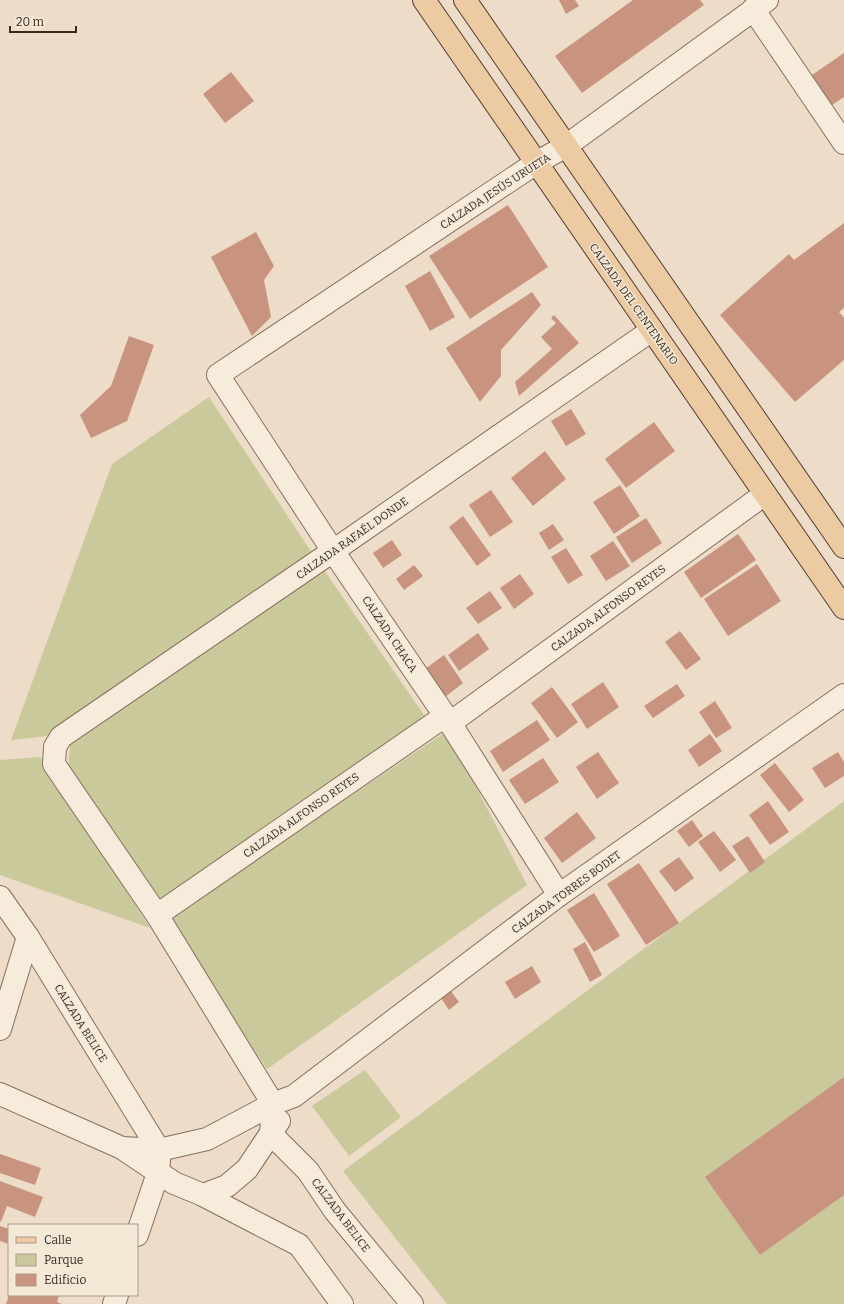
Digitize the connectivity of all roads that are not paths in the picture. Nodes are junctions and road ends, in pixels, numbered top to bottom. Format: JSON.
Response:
{"nodes":[{"id":1,"x":424,"y":0,"type":"edge"},
{"id":2,"x":465,"y":0,"type":"edge"},
{"id":3,"x":760,"y":5,"type":"edge"},
{"id":4,"x":844,"y":143,"type":"edge"},
{"id":5,"x":566,"y":146,"type":"junction"},
{"id":6,"x":536,"y":163,"type":"junction"},
{"id":7,"x":652,"y":330,"type":"junction"},
{"id":8,"x":218,"y":375,"type":"joint"},
{"id":9,"x":765,"y":494,"type":"junction"},
{"id":10,"x":844,"y":547,"type":"edge"},
{"id":11,"x":333,"y":551,"type":"junction"},
{"id":12,"x":844,"y":608,"type":"edge"},
{"id":13,"x":844,"y":696,"type":"edge"},
{"id":14,"x":448,"y":720,"type":"junction"},
{"id":15,"x":559,"y":895,"type":"junction"},
{"id":16,"x":0,"y":897,"type":"edge"},
{"id":17,"x":157,"y":915,"type":"junction"},
{"id":18,"x":28,"y":937,"type":"junction"},
{"id":19,"x":0,"y":1029,"type":"edge"},
{"id":20,"x":0,"y":1094,"type":"edge"},
{"id":21,"x":294,"y":1096,"type":"junction"},
{"id":22,"x":274,"y":1104,"type":"junction"},
{"id":23,"x":271,"y":1134,"type":"junction"},
{"id":24,"x":122,"y":1148,"type":"junction"},
{"id":25,"x":159,"y":1150,"type":"junction"},
{"id":26,"x":158,"y":1173,"type":"junction"},
{"id":27,"x":202,"y":1195,"type":"junction"},
{"id":28,"x":138,"y":1232,"type":"edge"},
{"id":29,"x":342,"y":1304,"type":"edge"},
{"id":30,"x":412,"y":1304,"type":"edge"}],
"edges":[{"from":1,"to":6,"type":"main road","name":"CALZADA DEL CENTENARIO"},
{"from":2,"to":5,"type":"main road"},
{"from":3,"to":4,"type":"street"},
{"from":3,"to":5,"type":"street","name":"CALZADA JESÚS URUETA"},
{"from":5,"to":6,"type":"street","name":"CALZADA JESÚS URUETA"},
{"from":5,"to":10,"type":"main road"},
{"from":6,"to":7,"type":"main road","name":"CALZADA DEL CENTENARIO"},
{"from":6,"to":8,"type":"street","name":"CALZADA JESÚS URUETA"},
{"from":7,"to":9,"type":"main road","name":"CALZADA DEL CENTENARIO"},
{"from":7,"to":11,"type":"street","name":"CALZADA RAFAÉL DONDE"},
{"from":8,"to":11,"type":"street","name":"CALZADA CHACA"},
{"from":9,"to":12,"type":"main road","name":"CALZADA DEL CENTENARIO"},
{"from":9,"to":14,"type":"street","name":"CALZADA ALFONSO REYES"},
{"from":11,"to":14,"type":"street","name":"CALZADA CHACA"},
{"from":11,"to":17,"type":"street","name":"CALZADA RAFAÉL DONDE"},
{"from":13,"to":15,"type":"street","name":"CALZADA TORRES BODET"},
{"from":14,"to":15,"type":"street","name":"CALZADA CHACA"},
{"from":14,"to":17,"type":"street","name":"CALZADA ALFONSO REYES"},
{"from":15,"to":21,"type":"street","name":"CALZADA TORRES BODET"},
{"from":16,"to":18,"type":"street","name":"CALZADA BELICE"},
{"from":17,"to":22,"type":"street"},
{"from":18,"to":19,"type":"street"},
{"from":18,"to":25,"type":"street","name":"CALZADA BELICE"},
{"from":20,"to":24,"type":"street"},
{"from":21,"to":22,"type":"street","name":"CALZADA TORRES BODET"},
{"from":21,"to":23,"type":"street","name":"CALZADA TORRES BODET"},
{"from":22,"to":23,"type":"street"},
{"from":22,"to":25,"type":"street","name":"CALZADA TORRES BODET"},
{"from":23,"to":27,"type":"street","name":"CALZADA TORRES BODET"},
{"from":23,"to":30,"type":"street","name":"CALZADA BELICE"},
{"from":24,"to":25,"type":"street","name":"CALZADA TORRES BODET"},
{"from":24,"to":26,"type":"street"},
{"from":25,"to":26,"type":"street"},
{"from":26,"to":27,"type":"street"},
{"from":26,"to":28,"type":"street"},
{"from":27,"to":29,"type":"street"}]}
